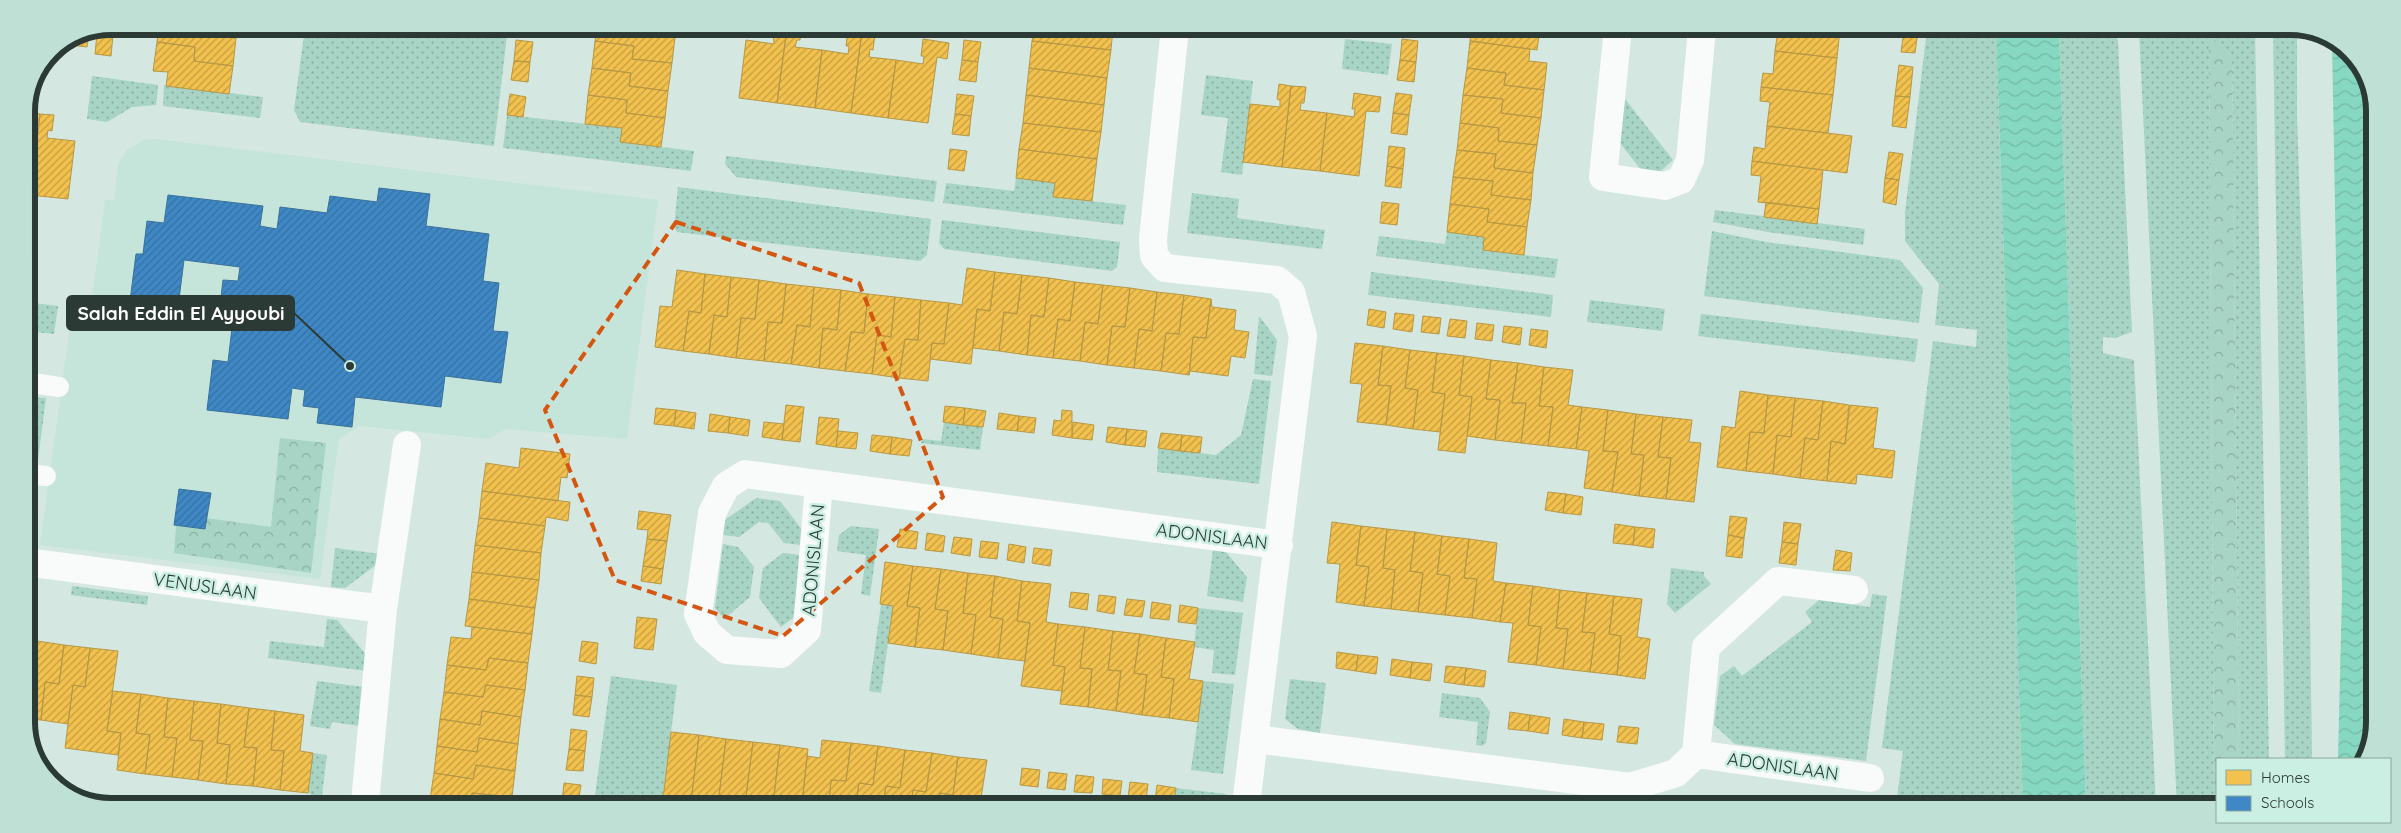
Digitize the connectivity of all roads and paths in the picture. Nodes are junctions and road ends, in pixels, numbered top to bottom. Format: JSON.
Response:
{"nodes":[{"id":1,"x":1174,"y":35,"type":"edge"},
{"id":2,"x":1617,"y":35,"type":"edge"},
{"id":3,"x":1702,"y":35,"type":"edge"},
{"id":4,"x":35,"y":383,"type":"edge"},
{"id":5,"x":59,"y":387,"type":"dead end"},
{"id":6,"x":407,"y":445,"type":"dead end"},
{"id":7,"x":819,"y":484,"type":"junction"},
{"id":8,"x":1279,"y":545,"type":"junction"},
{"id":9,"x":35,"y":563,"type":"edge"},
{"id":10,"x":1854,"y":590,"type":"dead end"},
{"id":11,"x":384,"y":609,"type":"junction"},
{"id":12,"x":1255,"y":739,"type":"junction"},
{"id":13,"x":1696,"y":754,"type":"junction"},
{"id":14,"x":1870,"y":778,"type":"dead end"},
{"id":15,"x":365,"y":798,"type":"edge"},
{"id":16,"x":1247,"y":798,"type":"edge"}],
"edges":[{"from":1,"to":8,"type":"street","name":"ADONISLAAN"},
{"from":2,"to":3,"type":"street"},
{"from":4,"to":5,"type":"lane"},
{"from":6,"to":11,"type":"street"},
{"from":7,"to":7,"type":"street","name":"ADONISLAAN"},
{"from":7,"to":8,"type":"street","name":"ADONISLAAN"},
{"from":8,"to":12,"type":"street","name":"ADONISLAAN"},
{"from":9,"to":11,"type":"street","name":"VENUSLAAN"},
{"from":10,"to":13,"type":"street"},
{"from":11,"to":15,"type":"street"},
{"from":12,"to":13,"type":"street"},
{"from":12,"to":16,"type":"street","name":"ADONISLAAN"},
{"from":13,"to":14,"type":"street","name":"ADONISLAAN"}]}
